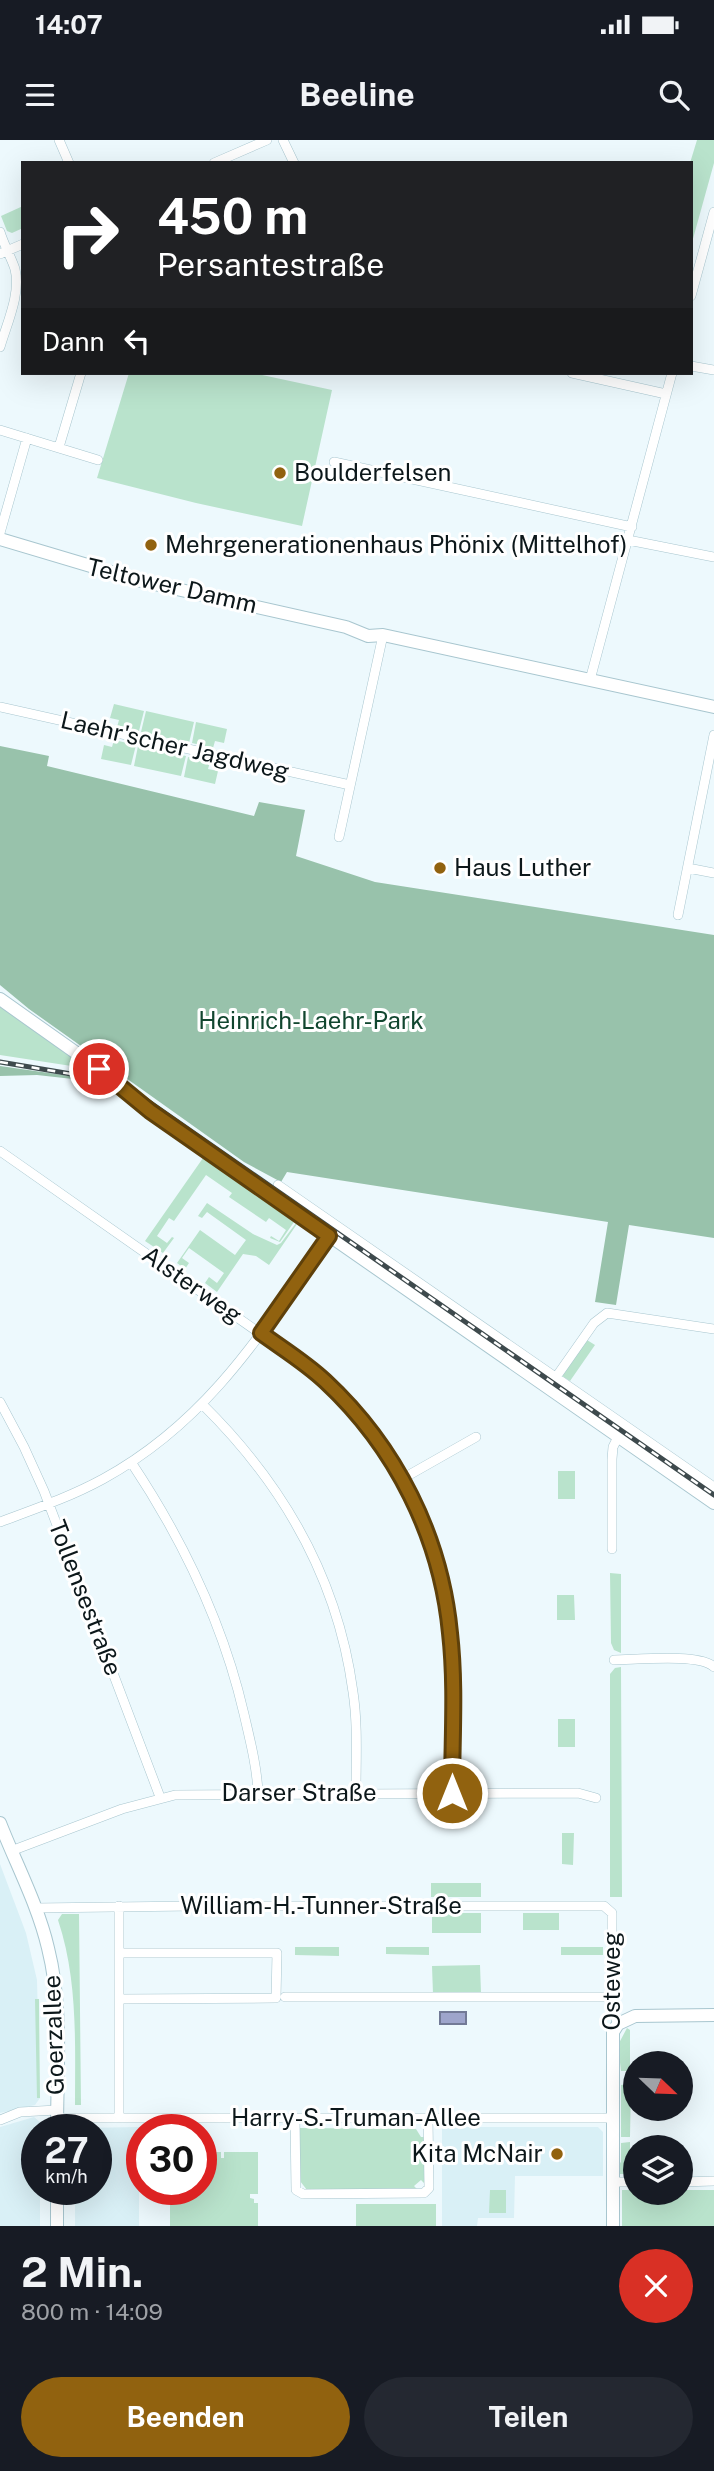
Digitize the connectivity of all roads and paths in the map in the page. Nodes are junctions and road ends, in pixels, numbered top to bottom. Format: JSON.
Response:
{"nodes":[{"id":1,"x":59,"y":140,"type":"edge"},
{"id":2,"x":267,"y":140,"type":"edge"},
{"id":3,"x":283,"y":140,"type":"edge"},
{"id":4,"x":251,"y":143,"type":"edge"},
{"id":5,"x":68,"y":161,"type":"edge"},
{"id":6,"x":218,"y":161,"type":"edge"},
{"id":7,"x":293,"y":161,"type":"edge"},
{"id":8,"x":714,"y":212,"type":"edge"},
{"id":9,"x":0,"y":232,"type":"edge"},
{"id":10,"x":21,"y":245,"type":"edge"},
{"id":11,"x":4,"y":252,"type":"edge"},
{"id":12,"x":694,"y":269,"type":"edge"},
{"id":13,"x":0,"y":347,"type":"edge"},
{"id":14,"x":693,"y":366,"type":"edge"},
{"id":15,"x":714,"y":370,"type":"edge"},
{"id":16,"x":80,"y":375,"type":"edge"},
{"id":17,"x":581,"y":375,"type":"edge"},
{"id":18,"x":671,"y":375,"type":"edge"},
{"id":19,"x":666,"y":394,"type":"junction"},
{"id":20,"x":0,"y":430,"type":"edge"},
{"id":21,"x":27,"y":438,"type":"junction"},
{"id":22,"x":59,"y":447,"type":"junction"},
{"id":23,"x":98,"y":460,"type":"dead end"},
{"id":24,"x":334,"y":462,"type":"dead end"},
{"id":25,"x":632,"y":527,"type":"junction"},
{"id":26,"x":0,"y":533,"type":"edge"},
{"id":27,"x":0,"y":539,"type":"edge"},
{"id":28,"x":628,"y":540,"type":"junction"},
{"id":29,"x":714,"y":557,"type":"edge"},
{"id":30,"x":383,"y":635,"type":"junction"},
{"id":31,"x":590,"y":680,"type":"junction"},
{"id":32,"x":0,"y":707,"type":"edge"},
{"id":33,"x":714,"y":707,"type":"edge"},
{"id":34,"x":714,"y":735,"type":"edge"},
{"id":35,"x":350,"y":785,"type":"junction"},
{"id":36,"x":339,"y":837,"type":"dead end"},
{"id":37,"x":688,"y":868,"type":"junction"},
{"id":38,"x":714,"y":873,"type":"edge"},
{"id":39,"x":678,"y":915,"type":"dead end"},
{"id":40,"x":0,"y":999,"type":"edge"},
{"id":41,"x":0,"y":1151,"type":"edge"},
{"id":42,"x":278,"y":1185,"type":"dead end"},
{"id":43,"x":303,"y":1209,"type":"junction"},
{"id":44,"x":329,"y":1236,"type":"junction"},
{"id":45,"x":351,"y":1242,"type":"junction"},
{"id":46,"x":406,"y":1281,"type":"junction"},
{"id":47,"x":462,"y":1311,"type":"junction"},
{"id":48,"x":473,"y":1318,"type":"junction"},
{"id":49,"x":459,"y":1326,"type":"junction"},
{"id":50,"x":714,"y":1329,"type":"edge"},
{"id":51,"x":492,"y":1332,"type":"junction"},
{"id":52,"x":261,"y":1333,"type":"junction"},
{"id":53,"x":484,"y":1343,"type":"junction"},
{"id":54,"x":512,"y":1346,"type":"junction"},
{"id":55,"x":526,"y":1356,"type":"junction"},
{"id":56,"x":504,"y":1357,"type":"junction"},
{"id":57,"x":518,"y":1367,"type":"junction"},
{"id":58,"x":552,"y":1383,"type":"junction"},
{"id":59,"x":0,"y":1402,"type":"edge"},
{"id":60,"x":203,"y":1405,"type":"junction"},
{"id":61,"x":595,"y":1413,"type":"junction"},
{"id":62,"x":476,"y":1437,"type":"dead end"},
{"id":63,"x":618,"y":1437,"type":"junction"},
{"id":64,"x":131,"y":1462,"type":"junction"},
{"id":65,"x":402,"y":1479,"type":"junction"},
{"id":66,"x":714,"y":1487,"type":"edge"},
{"id":67,"x":714,"y":1502,"type":"edge"},
{"id":68,"x":49,"y":1504,"type":"junction"},
{"id":69,"x":0,"y":1522,"type":"edge"},
{"id":70,"x":612,"y":1549,"type":"dead end"},
{"id":71,"x":614,"y":1660,"type":"dead end"},
{"id":72,"x":714,"y":1667,"type":"edge"},
{"id":73,"x":258,"y":1793,"type":"junction"},
{"id":74,"x":356,"y":1793,"type":"junction"},
{"id":75,"x":452,"y":1793,"type":"junction"},
{"id":76,"x":160,"y":1797,"type":"junction"},
{"id":77,"x":596,"y":1798,"type":"dead end"},
{"id":78,"x":0,"y":1823,"type":"edge"},
{"id":79,"x":11,"y":1851,"type":"junction"},
{"id":80,"x":119,"y":1906,"type":"junction"},
{"id":81,"x":606,"y":1907,"type":"joint"},
{"id":82,"x":35,"y":1908,"type":"junction"},
{"id":83,"x":119,"y":1953,"type":"junction"},
{"id":84,"x":280,"y":1997,"type":"junction"},
{"id":85,"x":612,"y":1997,"type":"junction"},
{"id":86,"x":119,"y":1999,"type":"junction"},
{"id":87,"x":714,"y":2015,"type":"edge"},
{"id":88,"x":618,"y":2024,"type":"junction"},
{"id":89,"x":31,"y":2114,"type":"edge"},
{"id":90,"x":57,"y":2114,"type":"edge"},
{"id":91,"x":112,"y":2118,"type":"edge"},
{"id":92,"x":119,"y":2118,"type":"junction"},
{"id":93,"x":295,"y":2118,"type":"junction"},
{"id":94,"x":428,"y":2118,"type":"junction"},
{"id":95,"x":612,"y":2118,"type":"junction"},
{"id":96,"x":0,"y":2120,"type":"edge"},
{"id":97,"x":714,"y":2181,"type":"edge"},
{"id":98,"x":613,"y":2182,"type":"junction"},
{"id":99,"x":623,"y":2182,"type":"edge"},
{"id":100,"x":693,"y":2182,"type":"edge"},
{"id":101,"x":57,"y":2205,"type":"edge"},
{"id":102,"x":57,"y":2226,"type":"edge"},
{"id":103,"x":613,"y":2226,"type":"edge"}],
"edges":[{"from":1,"to":5,"type":"street"},
{"from":2,"to":4,"type":"street"},
{"from":3,"to":7,"type":"street"},
{"from":4,"to":6,"type":"street"},
{"from":8,"to":12,"type":"street"},
{"from":9,"to":11,"type":"street"},
{"from":10,"to":11,"type":"street"},
{"from":11,"to":13,"type":"street"},
{"from":14,"to":15,"type":"street"},
{"from":16,"to":22,"type":"street"},
{"from":17,"to":19,"type":"street"},
{"from":18,"to":19,"type":"street"},
{"from":19,"to":25,"type":"street"},
{"from":20,"to":21,"type":"street"},
{"from":21,"to":22,"type":"street"},
{"from":21,"to":26,"type":"street"},
{"from":22,"to":23,"type":"street"},
{"from":24,"to":25,"type":"street"},
{"from":25,"to":28,"type":"street"},
{"from":27,"to":30,"type":"main road","name":"Teltower Damm"},
{"from":28,"to":29,"type":"street"},
{"from":28,"to":31,"type":"street"},
{"from":30,"to":31,"type":"main road","name":"Teltower Damm"},
{"from":30,"to":35,"type":"street"},
{"from":31,"to":33,"type":"main road","name":"Teltower Damm"},
{"from":32,"to":35,"type":"street","name":"Laehr'scher Jagdweg"},
{"from":34,"to":37,"type":"street"},
{"from":35,"to":36,"type":"street"},
{"from":37,"to":38,"type":"street"},
{"from":37,"to":39,"type":"street"},
{"from":40,"to":43,"type":"main road"},
{"from":41,"to":52,"type":"street","name":"Alsterweg"},
{"from":42,"to":43,"type":"street"},
{"from":43,"to":44,"type":"main road"},
{"from":43,"to":45,"type":"street"},
{"from":44,"to":45,"type":"main road"},
{"from":44,"to":52,"type":"street"},
{"from":45,"to":46,"type":"main road"},
{"from":46,"to":47,"type":"street"},
{"from":46,"to":49,"type":"main road"},
{"from":47,"to":48,"type":"street"},
{"from":47,"to":49,"type":"street"},
{"from":48,"to":49,"type":"street"},
{"from":48,"to":51,"type":"street"},
{"from":49,"to":53,"type":"main road"},
{"from":50,"to":58,"type":"street"},
{"from":51,"to":53,"type":"street"},
{"from":51,"to":54,"type":"street"},
{"from":52,"to":60,"type":"street"},
{"from":52,"to":65,"type":"street","name":"Alsterweg"},
{"from":53,"to":56,"type":"main road"},
{"from":54,"to":55,"type":"street"},
{"from":54,"to":56,"type":"street"},
{"from":55,"to":57,"type":"street"},
{"from":55,"to":58,"type":"street"},
{"from":56,"to":57,"type":"main road"},
{"from":57,"to":58,"type":"main road"},
{"from":58,"to":61,"type":"main road"},
{"from":59,"to":68,"type":"street","name":"Tollensestraße"},
{"from":60,"to":64,"type":"street"},
{"from":60,"to":74,"type":"street"},
{"from":61,"to":63,"type":"main road"},
{"from":61,"to":66,"type":"street"},
{"from":62,"to":65,"type":"street"},
{"from":63,"to":67,"type":"main road"},
{"from":63,"to":70,"type":"street"},
{"from":64,"to":68,"type":"street"},
{"from":64,"to":73,"type":"street"},
{"from":65,"to":75,"type":"street","name":"Alsterweg"},
{"from":68,"to":69,"type":"street"},
{"from":68,"to":76,"type":"street","name":"Tollensestraße"},
{"from":71,"to":72,"type":"street"},
{"from":73,"to":74,"type":"street","name":"Darser Straße"},
{"from":73,"to":76,"type":"street","name":"Darser Straße"},
{"from":74,"to":75,"type":"street","name":"Darser Straße"},
{"from":75,"to":77,"type":"street","name":"Darser Straße"},
{"from":76,"to":79,"type":"street","name":"Darser Straße"},
{"from":78,"to":79,"type":"main road","name":"Goerzallee"},
{"from":79,"to":82,"type":"main road","name":"Goerzallee"},
{"from":80,"to":81,"type":"street","name":"William-H.-Tunner-Straße"},
{"from":80,"to":82,"type":"street","name":"William-H.-Tunner-Straße"},
{"from":80,"to":83,"type":"street"},
{"from":81,"to":85,"type":"street","name":"Osteweg"},
{"from":82,"to":90,"type":"main road","name":"Goerzallee"},
{"from":83,"to":84,"type":"street"},
{"from":83,"to":86,"type":"street"},
{"from":84,"to":85,"type":"street"},
{"from":84,"to":86,"type":"street"},
{"from":85,"to":88,"type":"street","name":"Osteweg"},
{"from":86,"to":92,"type":"street"},
{"from":87,"to":88,"type":"main road"},
{"from":88,"to":95,"type":"main road","name":"Osteweg"},
{"from":89,"to":96,"type":"street","name":"Harry-S.-Truman-Allee"},
{"from":91,"to":92,"type":"street","name":"Harry-S.-Truman-Allee"},
{"from":92,"to":93,"type":"street","name":"Harry-S.-Truman-Allee"},
{"from":93,"to":94,"type":"street","name":"Harry-S.-Truman-Allee"},
{"from":93,"to":94,"type":"street"},
{"from":94,"to":95,"type":"street","name":"Harry-S.-Truman-Allee"},
{"from":95,"to":98,"type":"main road","name":"Osteweg"},
{"from":97,"to":100,"type":"street"},
{"from":98,"to":99,"type":"street"},
{"from":98,"to":103,"type":"main road","name":"Osteweg"},
{"from":101,"to":102,"type":"main road"}]}
